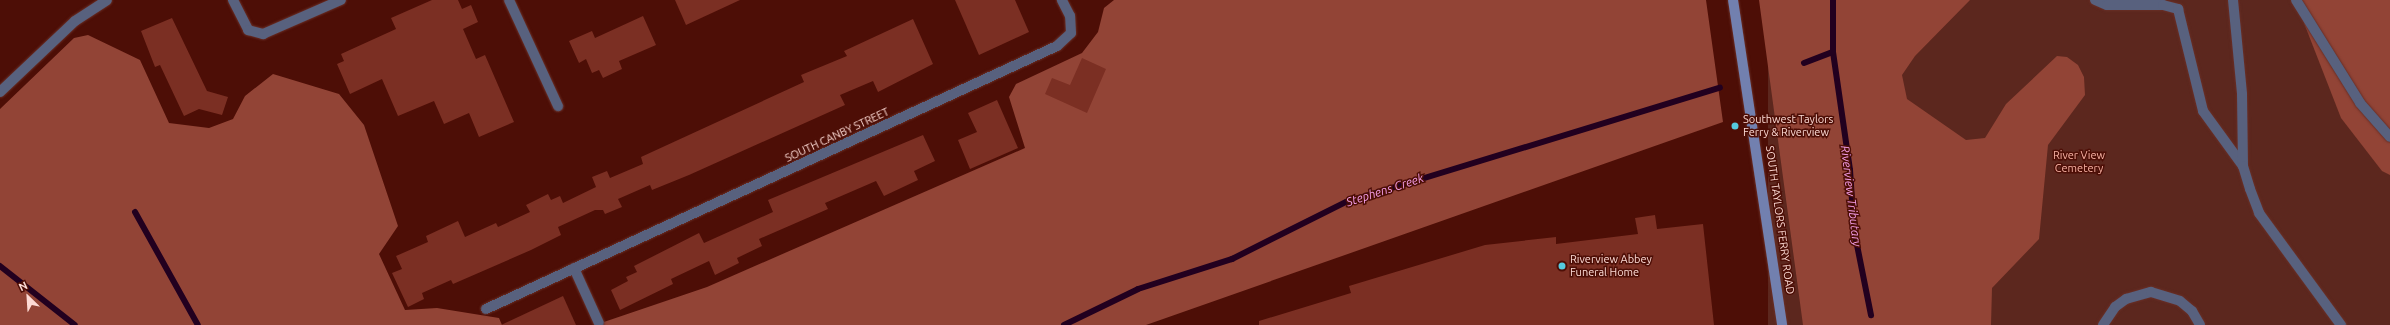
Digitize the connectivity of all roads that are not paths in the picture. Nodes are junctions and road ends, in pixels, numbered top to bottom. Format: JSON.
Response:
{"nodes":[{"id":1,"x":107,"y":0,"type":"edge"},
{"id":2,"x":233,"y":0,"type":"edge"},
{"id":3,"x":341,"y":0,"type":"edge"},
{"id":4,"x":509,"y":0,"type":"edge"},
{"id":5,"x":1062,"y":0,"type":"edge"},
{"id":6,"x":1733,"y":0,"type":"edge"},
{"id":7,"x":2095,"y":0,"type":"edge"},
{"id":8,"x":2233,"y":0,"type":"edge"},
{"id":9,"x":2296,"y":0,"type":"edge"},
{"id":10,"x":0,"y":92,"type":"edge"},
{"id":11,"x":558,"y":106,"type":"dead end"},
{"id":12,"x":2390,"y":137,"type":"edge"},
{"id":13,"x":2243,"y":166,"type":"junction"},
{"id":14,"x":574,"y":268,"type":"junction"},
{"id":15,"x":486,"y":309,"type":"dead end"},
{"id":16,"x":599,"y":324,"type":"dead end"},
{"id":17,"x":1782,"y":325,"type":"edge"},
{"id":18,"x":2103,"y":325,"type":"edge"},
{"id":19,"x":2200,"y":325,"type":"edge"},
{"id":20,"x":2341,"y":325,"type":"edge"}],
"edges":[{"from":1,"to":10,"type":"street"},
{"from":2,"to":3,"type":"street"},
{"from":4,"to":11,"type":"street"},
{"from":5,"to":14,"type":"street","name":"SOUTH CANBY STREET"},
{"from":6,"to":17,"type":"main road","name":"SOUTH TAYLORS FERRY ROAD"},
{"from":7,"to":13,"type":"street"},
{"from":8,"to":13,"type":"street"},
{"from":9,"to":12,"type":"street"},
{"from":13,"to":20,"type":"street"},
{"from":14,"to":15,"type":"street","name":"SOUTH CANBY STREET"},
{"from":14,"to":16,"type":"street"},
{"from":18,"to":19,"type":"street"}]}
